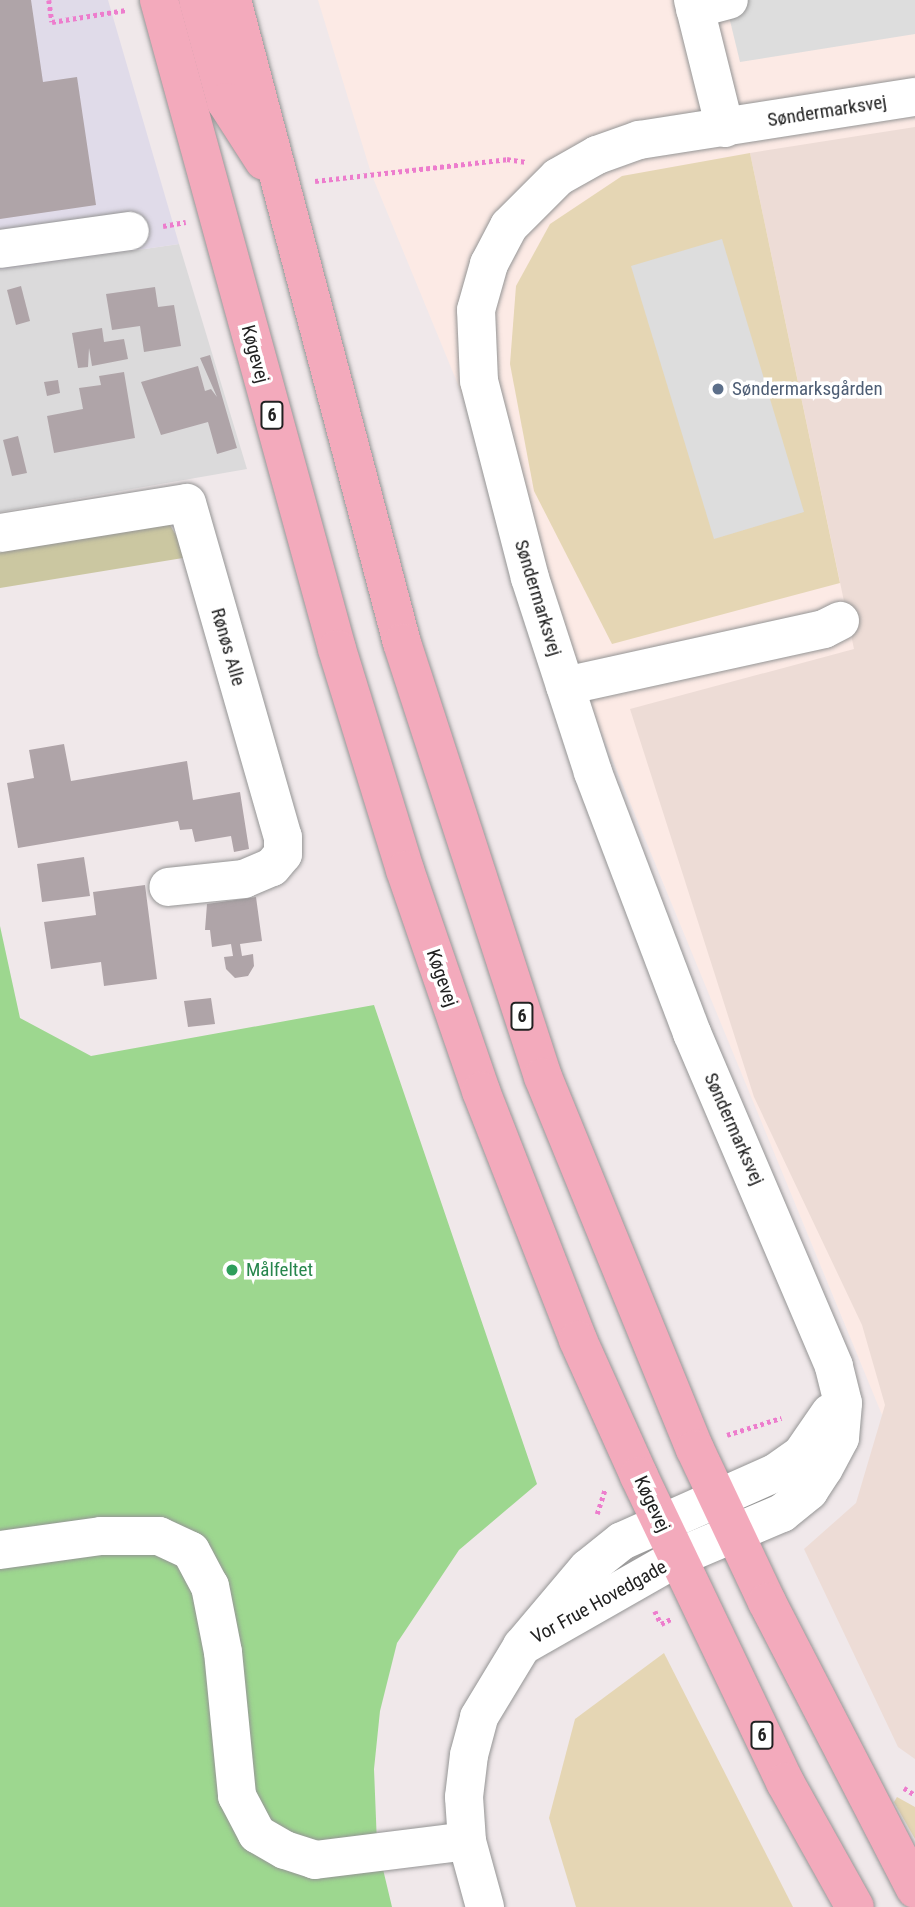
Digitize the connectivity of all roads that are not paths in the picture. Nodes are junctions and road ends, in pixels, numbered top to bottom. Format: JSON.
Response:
{"nodes":[{"id":1,"x":198,"y":0,"type":"edge"},
{"id":2,"x":232,"y":0,"type":"edge"},
{"id":3,"x":159,"y":2,"type":"edge"},
{"id":4,"x":706,"y":3,"type":"edge"},
{"id":5,"x":915,"y":97,"type":"edge"},
{"id":6,"x":725,"y":128,"type":"junction"},
{"id":7,"x":282,"y":189,"type":"junction"},
{"id":8,"x":130,"y":231,"type":"road end"},
{"id":9,"x":0,"y":249,"type":"edge"},
{"id":10,"x":0,"y":533,"type":"edge"},
{"id":11,"x":840,"y":621,"type":"dead end"},
{"id":12,"x":565,"y":686,"type":"junction"},
{"id":13,"x":168,"y":887,"type":"dead end"},
{"id":14,"x":834,"y":1366,"type":"junction"},
{"id":15,"x":717,"y":1497,"type":"junction"},
{"id":16,"x":659,"y":1521,"type":"junction"},
{"id":17,"x":735,"y":1534,"type":"junction"},
{"id":18,"x":0,"y":1550,"type":"edge"},
{"id":19,"x":676,"y":1558,"type":"junction"},
{"id":20,"x":522,"y":1646,"type":"junction"},
{"id":21,"x":467,"y":1842,"type":"junction"},
{"id":22,"x":915,"y":1889,"type":"edge"},
{"id":23,"x":485,"y":1907,"type":"edge"},
{"id":24,"x":855,"y":1907,"type":"edge"}],
"edges":[{"from":1,"to":7,"type":"main road"},
{"from":2,"to":7,"type":"main road","number":"6"},
{"from":3,"to":16,"type":"main road","name":"Køgevej","number":"6"},
{"from":4,"to":6,"type":"street"},
{"from":5,"to":6,"type":"street","name":"Søndermarksvej"},
{"from":6,"to":12,"type":"street","name":"Søndermarksvej"},
{"from":7,"to":15,"type":"main road","number":"6"},
{"from":8,"to":9,"type":"street"},
{"from":10,"to":13,"type":"street","name":"Rønøs Alle"},
{"from":11,"to":12,"type":"street"},
{"from":12,"to":14,"type":"street","name":"Søndermarksvej"},
{"from":14,"to":15,"type":"street","name":"Søndermarksvej"},
{"from":14,"to":17,"type":"street","name":"Søndermarksvej"},
{"from":15,"to":16,"type":"street","name":"Vor Frue Hovedgade"},
{"from":15,"to":17,"type":"main road","number":"6"},
{"from":16,"to":19,"type":"main road","name":"Køgevej","number":"6"},
{"from":16,"to":20,"type":"street","name":"Vor Frue Hovedgade"},
{"from":17,"to":19,"type":"street","name":"Vor Frue Hovedgade"},
{"from":17,"to":22,"type":"main road","number":"6"},
{"from":18,"to":21,"type":"street"},
{"from":19,"to":20,"type":"street","name":"Vor Frue Hovedgade"},
{"from":19,"to":24,"type":"main road","name":"Køgevej","number":"6"},
{"from":20,"to":21,"type":"street","name":"Vor Frue Hovedgade"},
{"from":21,"to":23,"type":"street","name":"Vor Frue Hovedgade"}]}
